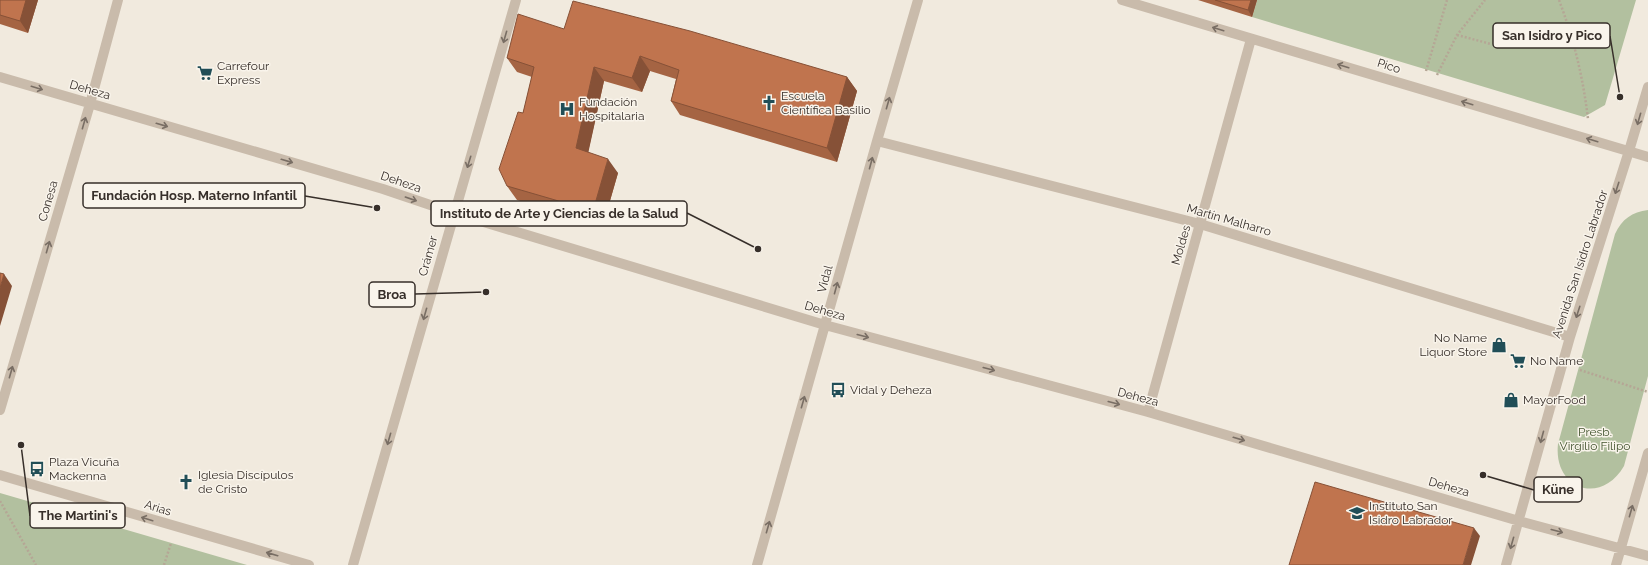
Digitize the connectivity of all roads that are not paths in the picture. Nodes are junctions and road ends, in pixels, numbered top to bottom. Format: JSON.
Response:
{"nodes":[{"id":1,"x":118,"y":0,"type":"edge"},
{"id":2,"x":516,"y":0,"type":"edge"},
{"id":3,"x":918,"y":0,"type":"edge"},
{"id":4,"x":1122,"y":0,"type":"edge"},
{"id":5,"x":1251,"y":39,"type":"junction"},
{"id":6,"x":0,"y":77,"type":"edge"},
{"id":7,"x":1648,"y":87,"type":"edge"},
{"id":8,"x":90,"y":104,"type":"junction"},
{"id":9,"x":877,"y":141,"type":"junction"},
{"id":10,"x":1629,"y":151,"type":"junction"},
{"id":11,"x":1648,"y":157,"type":"edge"},
{"id":12,"x":454,"y":214,"type":"junction"},
{"id":13,"x":1200,"y":224,"type":"junction"},
{"id":14,"x":825,"y":325,"type":"junction"},
{"id":15,"x":1570,"y":336,"type":"junction"},
{"id":16,"x":0,"y":410,"type":"edge"},
{"id":17,"x":1148,"y":412,"type":"junction"},
{"id":18,"x":1648,"y":453,"type":"edge"},
{"id":19,"x":0,"y":475,"type":"edge"},
{"id":20,"x":1519,"y":521,"type":"junction"},
{"id":21,"x":1620,"y":548,"type":"junction"},
{"id":22,"x":1648,"y":556,"type":"edge"},
{"id":23,"x":309,"y":565,"type":"edge"},
{"id":24,"x":352,"y":565,"type":"edge"},
{"id":25,"x":757,"y":565,"type":"edge"},
{"id":26,"x":1506,"y":565,"type":"edge"},
{"id":27,"x":1616,"y":565,"type":"edge"}],
"edges":[{"from":1,"to":8,"type":"street","name":"Conesa"},
{"from":2,"to":12,"type":"street","name":"Crámer","one_way":true},
{"from":9,"to":3,"type":"street","name":"Vidal","one_way":true},
{"from":5,"to":4,"type":"street","name":"Pico","one_way":true},
{"from":10,"to":5,"type":"street","name":"Pico","one_way":true},
{"from":5,"to":13,"type":"street","name":"Moldes"},
{"from":6,"to":8,"type":"street","name":"Deheza","one_way":true},
{"from":7,"to":10,"type":"street","name":"Avenida San Isidro Labrador","one_way":true},
{"from":8,"to":12,"type":"street","name":"Deheza","one_way":true},
{"from":16,"to":8,"type":"street","name":"Conesa","one_way":true},
{"from":9,"to":13,"type":"street","name":"Martín Malharro"},
{"from":14,"to":9,"type":"street","name":"Vidal","one_way":true},
{"from":10,"to":11,"type":"street","name":"Pico"},
{"from":10,"to":15,"type":"street","name":"Avenida San Isidro Labrador","one_way":true},
{"from":12,"to":14,"type":"street","name":"Deheza"},
{"from":12,"to":24,"type":"street","name":"Crámer","one_way":true},
{"from":13,"to":15,"type":"street","name":"Martín Malharro"},
{"from":13,"to":17,"type":"street","name":"Moldes"},
{"from":14,"to":17,"type":"street","name":"Deheza","one_way":true},
{"from":25,"to":14,"type":"street","name":"Vidal","one_way":true},
{"from":15,"to":20,"type":"street","name":"Avenida San Isidro Labrador","one_way":true},
{"from":17,"to":20,"type":"street","name":"Deheza","one_way":true},
{"from":21,"to":18,"type":"street","one_way":true},
{"from":23,"to":19,"type":"street","name":"Arias","one_way":true},
{"from":20,"to":21,"type":"street","name":"Deheza","one_way":true},
{"from":20,"to":26,"type":"street","name":"Avenida San Isidro Labrador","one_way":true},
{"from":21,"to":22,"type":"street","name":"Deheza"},
{"from":21,"to":27,"type":"street"}]}
